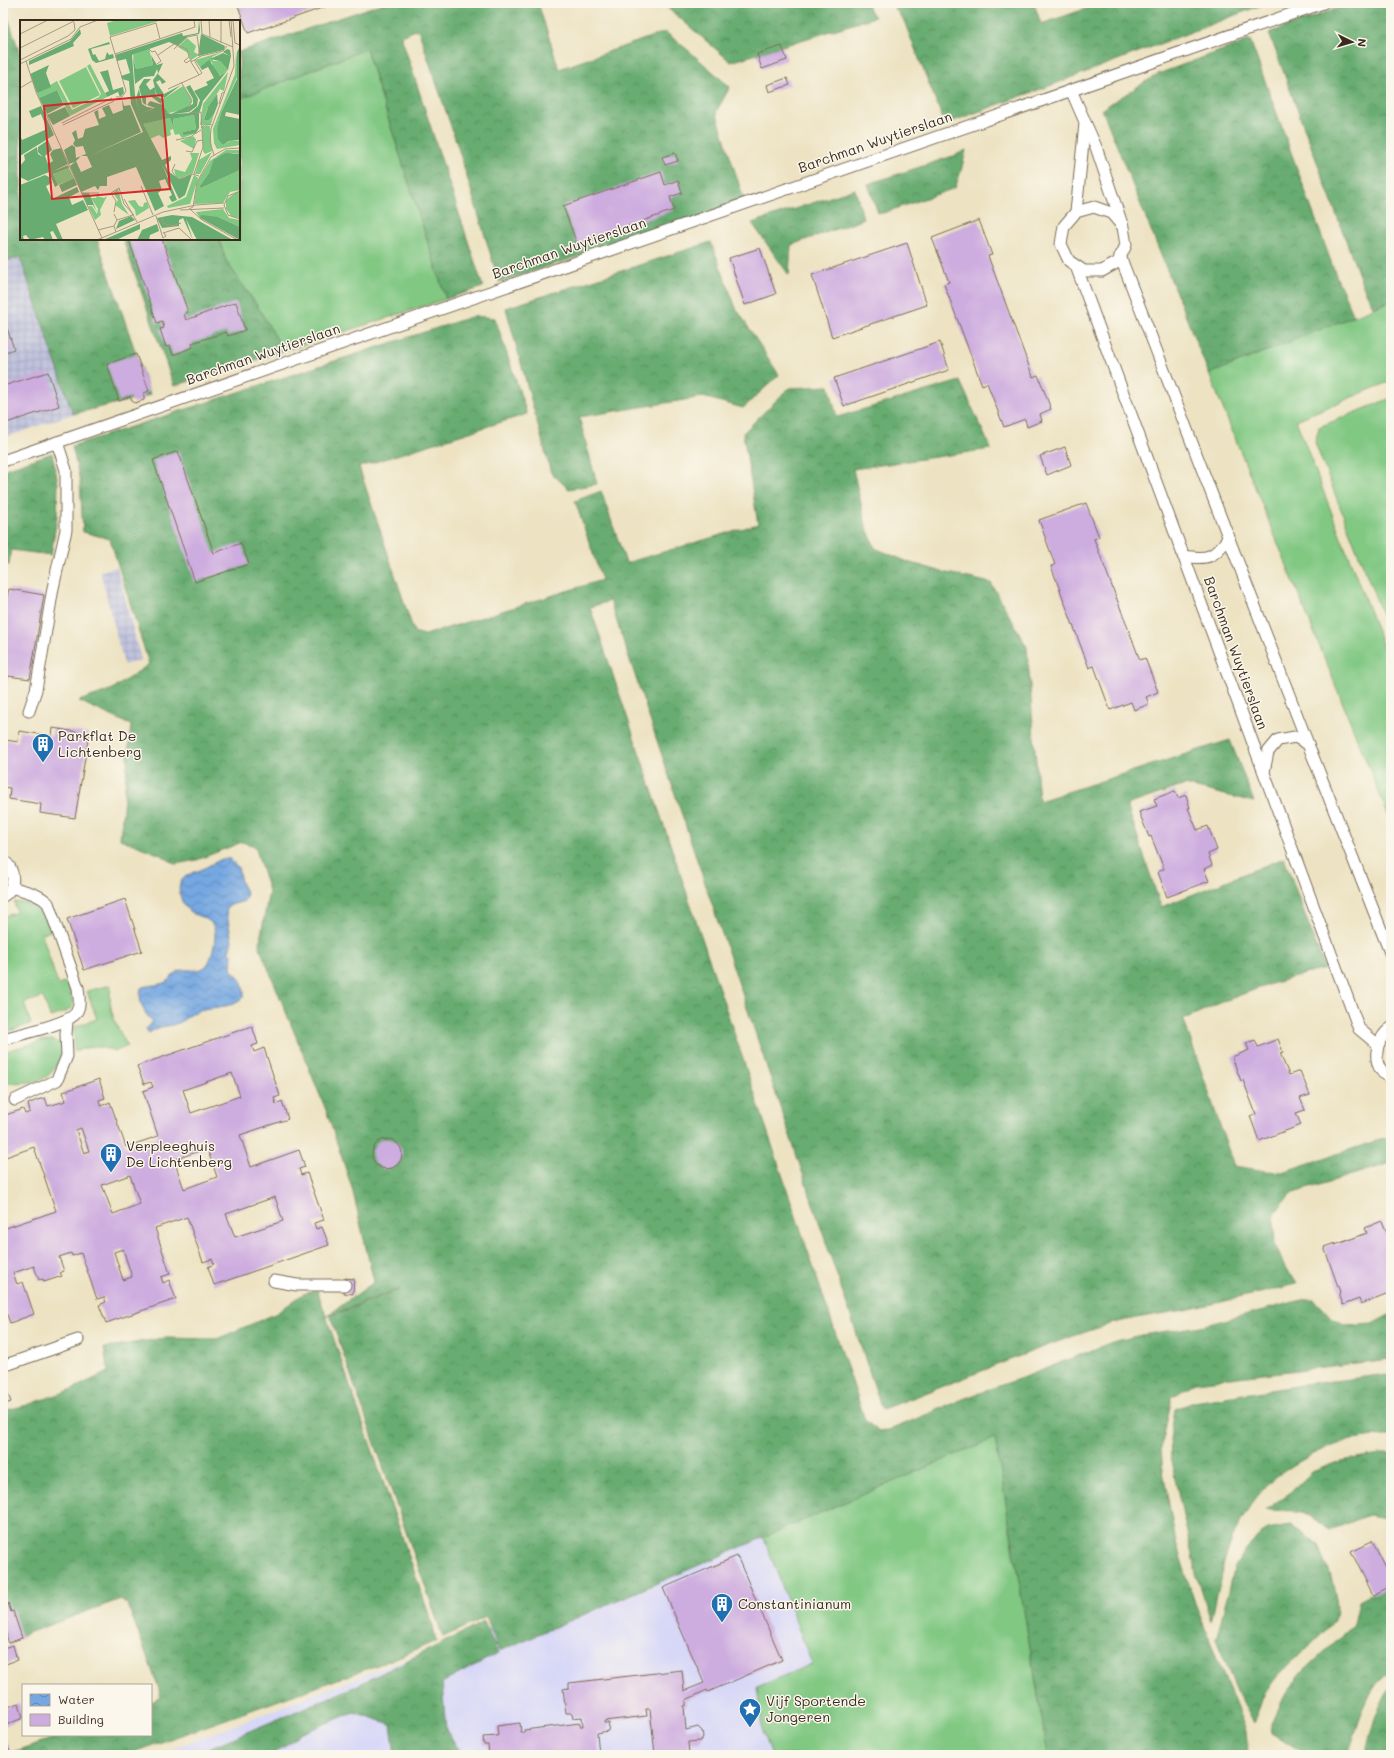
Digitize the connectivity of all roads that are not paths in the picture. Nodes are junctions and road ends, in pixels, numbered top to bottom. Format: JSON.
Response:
{"nodes":[{"id":1,"x":1323,"y":3,"type":"edge"},
{"id":2,"x":1071,"y":90,"type":"junction"},
{"id":3,"x":1085,"y":123,"type":"junction"},
{"id":4,"x":1076,"y":212,"type":"junction"},
{"id":5,"x":1123,"y":227,"type":"junction"},
{"id":6,"x":1120,"y":256,"type":"junction"},
{"id":7,"x":1076,"y":266,"type":"junction"},
{"id":8,"x":57,"y":442,"type":"junction"},
{"id":9,"x":3,"y":461,"type":"edge"},
{"id":10,"x":1229,"y":538,"type":"junction"},
{"id":11,"x":1183,"y":556,"type":"junction"},
{"id":12,"x":29,"y":711,"type":"dead end"},
{"id":13,"x":1308,"y":744,"type":"junction"},
{"id":14,"x":1264,"y":772,"type":"junction"},
{"id":15,"x":3,"y":860,"type":"edge"},
{"id":16,"x":12,"y":887,"type":"junction"},
{"id":17,"x":3,"y":896,"type":"edge"},
{"id":18,"x":1391,"y":954,"type":"edge"},
{"id":19,"x":67,"y":1021,"type":"junction"},
{"id":20,"x":1391,"y":1028,"type":"edge"},
{"id":21,"x":3,"y":1039,"type":"edge"},
{"id":22,"x":1377,"y":1044,"type":"junction"},
{"id":23,"x":1391,"y":1079,"type":"edge"},
{"id":24,"x":15,"y":1100,"type":"dead end"},
{"id":25,"x":274,"y":1281,"type":"dead end"},
{"id":26,"x":345,"y":1285,"type":"dead end"},
{"id":27,"x":78,"y":1340,"type":"dead end"},
{"id":28,"x":4,"y":1362,"type":"edge"}],
"edges":[{"from":1,"to":2,"type":"lane","name":"Barchman Wuytierslaan"},
{"from":2,"to":3,"type":"lane"},
{"from":2,"to":8,"type":"lane","name":"Barchman Wuytierslaan"},
{"from":3,"to":4,"type":"lane"},
{"from":3,"to":5,"type":"lane"},
{"from":4,"to":5,"type":"lane"},
{"from":4,"to":7,"type":"lane","name":"Barchman Wuytierslaan"},
{"from":5,"to":6,"type":"lane"},
{"from":6,"to":7,"type":"lane"},
{"from":6,"to":10,"type":"lane"},
{"from":7,"to":11,"type":"lane","name":"Barchman Wuytierslaan"},
{"from":8,"to":9,"type":"lane","name":"Barchman Wuytierslaan"},
{"from":8,"to":12,"type":"lane"},
{"from":10,"to":11,"type":"lane"},
{"from":10,"to":13,"type":"lane"},
{"from":11,"to":14,"type":"lane","name":"Barchman Wuytierslaan"},
{"from":13,"to":14,"type":"lane"},
{"from":13,"to":18,"type":"lane"},
{"from":14,"to":22,"type":"lane","name":"Barchman Wuytierslaan"},
{"from":15,"to":16,"type":"lane"},
{"from":16,"to":17,"type":"lane"},
{"from":16,"to":19,"type":"lane"},
{"from":19,"to":21,"type":"lane"},
{"from":19,"to":24,"type":"lane"},
{"from":20,"to":22,"type":"lane"},
{"from":22,"to":23,"type":"lane"},
{"from":25,"to":26,"type":"lane"},
{"from":27,"to":28,"type":"lane"}]}
